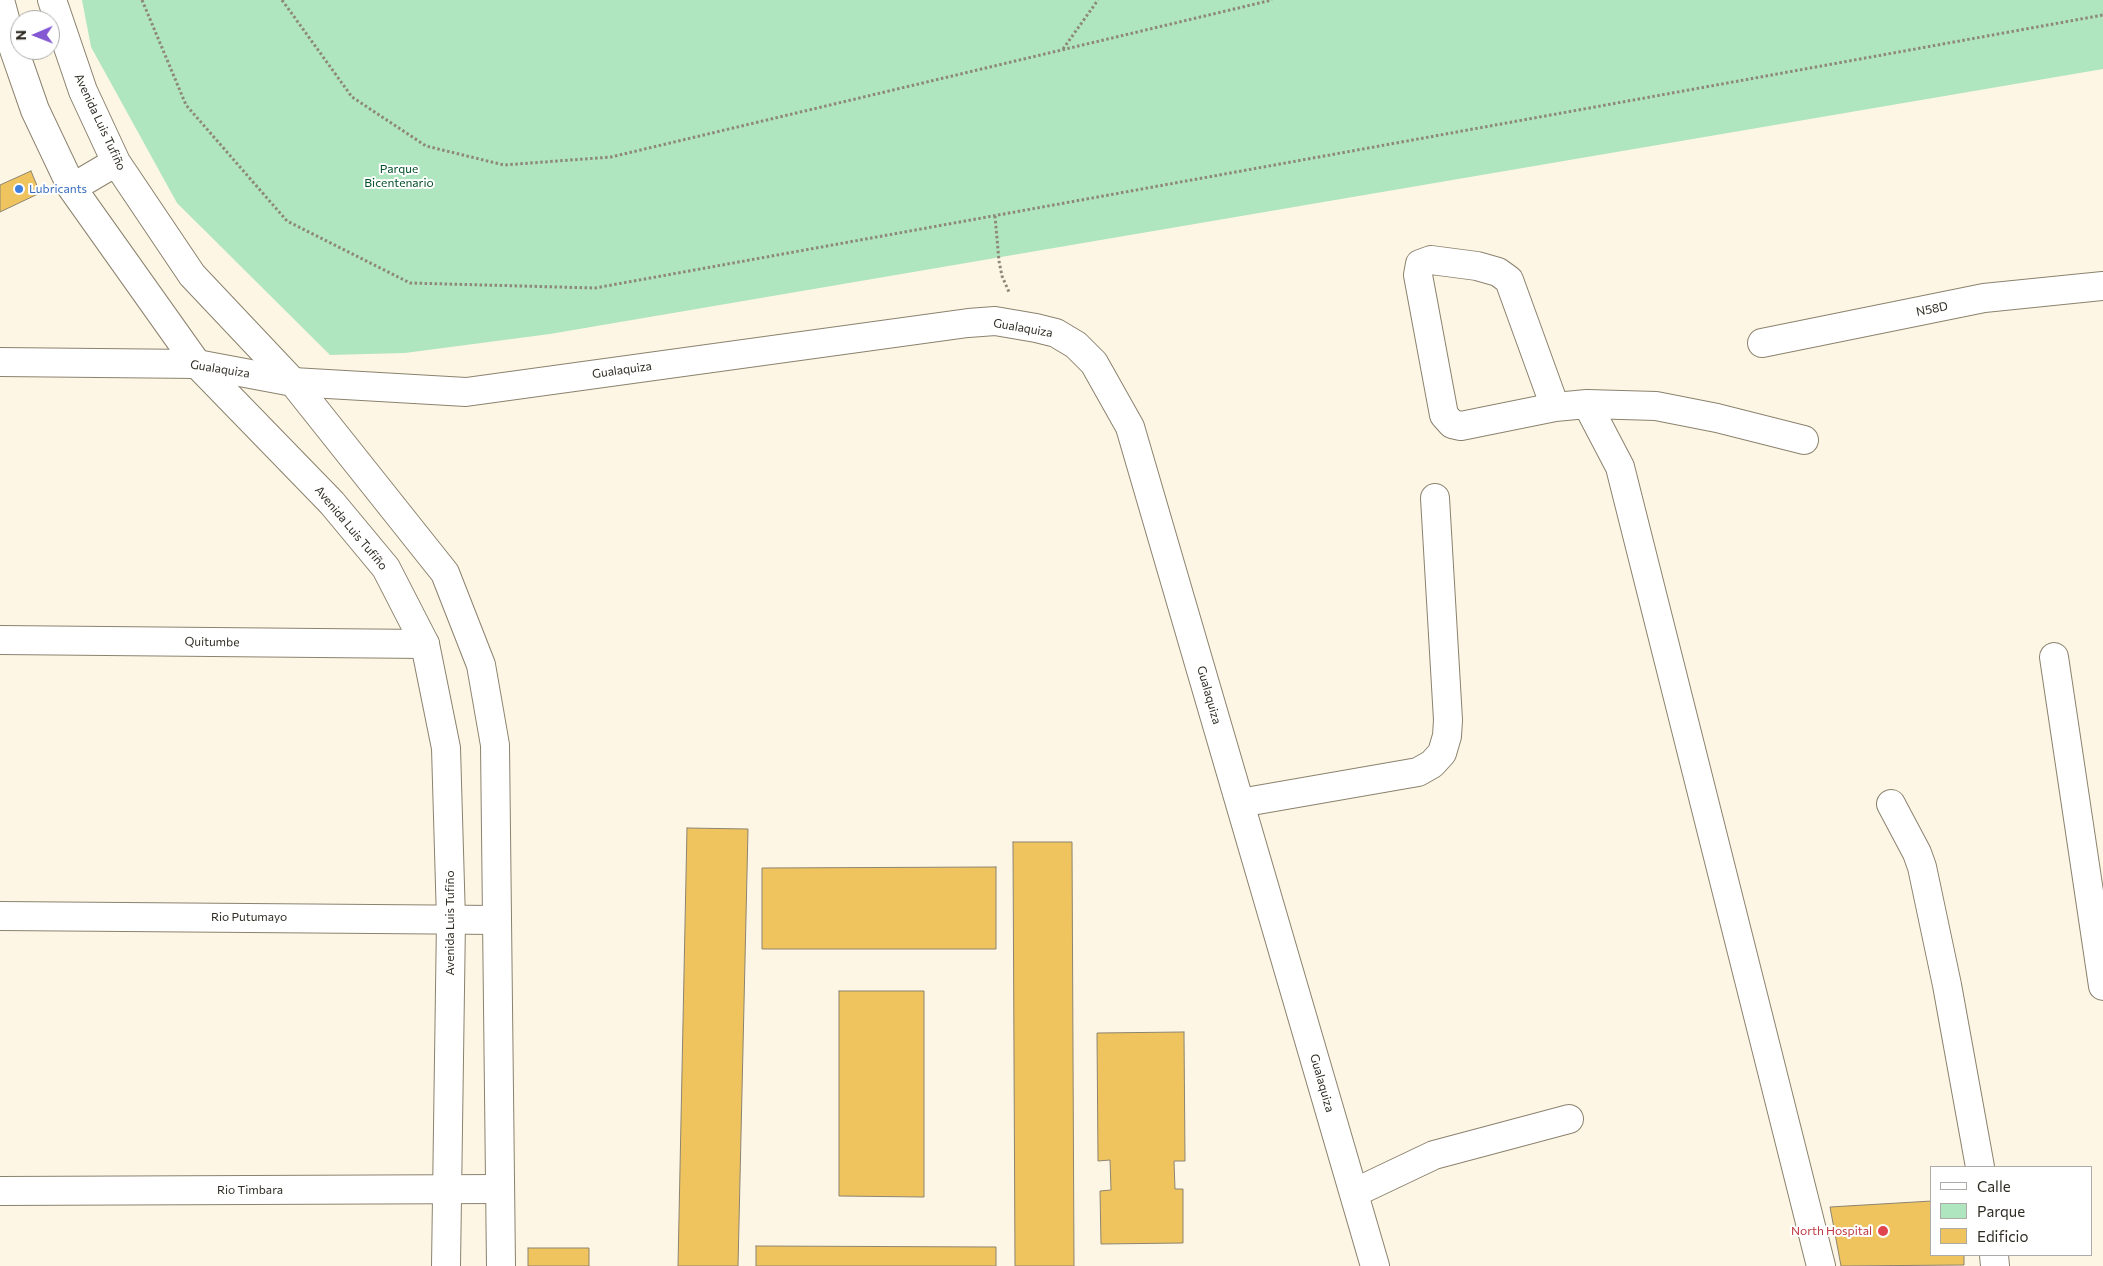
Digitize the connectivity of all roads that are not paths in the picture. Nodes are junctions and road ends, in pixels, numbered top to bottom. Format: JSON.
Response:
{"nodes":[{"id":1,"x":0,"y":0,"type":"edge"},
{"id":2,"x":52,"y":0,"type":"edge"},
{"id":3,"x":116,"y":162,"type":"junction"},
{"id":4,"x":72,"y":188,"type":"junction"},
{"id":5,"x":2103,"y":286,"type":"edge"},
{"id":6,"x":1762,"y":343,"type":"dead end"},
{"id":7,"x":0,"y":362,"type":"edge"},
{"id":8,"x":197,"y":364,"type":"junction"},
{"id":9,"x":293,"y":382,"type":"junction"},
{"id":10,"x":1588,"y":404,"type":"junction"},
{"id":11,"x":1555,"y":407,"type":"junction"},
{"id":12,"x":1804,"y":440,"type":"dead end"},
{"id":13,"x":1435,"y":498,"type":"dead end"},
{"id":14,"x":0,"y":640,"type":"edge"},
{"id":15,"x":425,"y":644,"type":"junction"},
{"id":16,"x":2054,"y":657,"type":"dead end"},
{"id":17,"x":1240,"y":803,"type":"junction"},
{"id":18,"x":1891,"y":804,"type":"dead end"},
{"id":19,"x":0,"y":916,"type":"edge"},
{"id":20,"x":451,"y":920,"type":"junction"},
{"id":21,"x":497,"y":920,"type":"junction"},
{"id":22,"x":2103,"y":986,"type":"edge"},
{"id":23,"x":1569,"y":1119,"type":"dead end"},
{"id":24,"x":1980,"y":1166,"type":"edge"},
{"id":25,"x":447,"y":1189,"type":"junction"},
{"id":26,"x":500,"y":1189,"type":"junction"},
{"id":27,"x":0,"y":1191,"type":"edge"},
{"id":28,"x":1354,"y":1193,"type":"junction"},
{"id":29,"x":446,"y":1266,"type":"edge"},
{"id":30,"x":501,"y":1266,"type":"edge"},
{"id":31,"x":1375,"y":1266,"type":"edge"},
{"id":32,"x":1821,"y":1266,"type":"edge"}],
"edges":[{"from":1,"to":4,"type":"street","name":"Avenida Luis Tufiño"},
{"from":2,"to":3,"type":"street","name":"Avenida Luis Tufiño"},
{"from":3,"to":4,"type":"street"},
{"from":3,"to":9,"type":"street","name":"Avenida Luis Tufiño"},
{"from":4,"to":8,"type":"street","name":"Avenida Luis Tufiño"},
{"from":5,"to":6,"type":"street","name":"N58D"},
{"from":7,"to":8,"type":"street","name":"Gualaquiza"},
{"from":8,"to":9,"type":"street","name":"Gualaquiza"},
{"from":8,"to":15,"type":"street","name":"Avenida Luis Tufiño"},
{"from":9,"to":17,"type":"street","name":"Gualaquiza"},
{"from":9,"to":21,"type":"street","name":"Avenida Luis Tufiño"},
{"from":10,"to":11,"type":"street"},
{"from":10,"to":12,"type":"street"},
{"from":10,"to":32,"type":"street"},
{"from":11,"to":11,"type":"street"},
{"from":13,"to":17,"type":"street"},
{"from":14,"to":15,"type":"street","name":"Quitumbe"},
{"from":15,"to":20,"type":"street","name":"Avenida Luis Tufiño"},
{"from":16,"to":22,"type":"street"},
{"from":17,"to":28,"type":"street","name":"Gualaquiza"},
{"from":18,"to":24,"type":"street"},
{"from":19,"to":20,"type":"street","name":"Rio Putumayo"},
{"from":20,"to":21,"type":"street","name":"Rio Putumayo"},
{"from":20,"to":25,"type":"street","name":"Avenida Luis Tufiño"},
{"from":21,"to":26,"type":"street","name":"Avenida Luis Tufiño"},
{"from":23,"to":28,"type":"street"},
{"from":25,"to":26,"type":"street","name":"Rio Timbara"},
{"from":25,"to":27,"type":"street","name":"Rio Timbara"},
{"from":25,"to":29,"type":"street","name":"Avenida Luis Tufiño"},
{"from":26,"to":30,"type":"street","name":"Avenida Luis Tufiño"},
{"from":28,"to":31,"type":"street","name":"Gualaquiza"}]}
